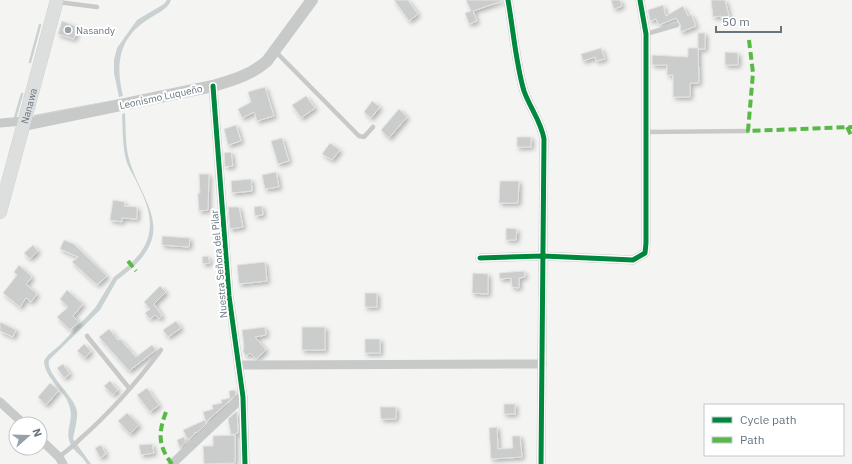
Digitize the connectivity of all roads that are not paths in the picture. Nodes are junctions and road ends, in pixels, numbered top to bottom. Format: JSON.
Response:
{"nodes":[{"id":1,"x":312,"y":0,"type":"edge"},
{"id":2,"x":508,"y":0,"type":"edge"},
{"id":3,"x":640,"y":0,"type":"edge"},
{"id":4,"x":57,"y":1,"type":"edge"},
{"id":5,"x":98,"y":7,"type":"dead end"},
{"id":6,"x":677,"y":25,"type":"dead end"},
{"id":7,"x":646,"y":34,"type":"junction"},
{"id":8,"x":276,"y":52,"type":"junction"},
{"id":9,"x":213,"y":86,"type":"junction"},
{"id":10,"x":0,"y":123,"type":"edge"},
{"id":11,"x":23,"y":123,"type":"junction"},
{"id":12,"x":372,"y":127,"type":"dead end"},
{"id":13,"x":748,"y":131,"type":"dead end"},
{"id":14,"x":645,"y":132,"type":"junction"},
{"id":15,"x":4,"y":184,"type":"edge"},
{"id":16,"x":0,"y":212,"type":"edge"},
{"id":17,"x":543,"y":256,"type":"junction"},
{"id":18,"x":480,"y":258,"type":"dead end"},
{"id":19,"x":87,"y":336,"type":"dead end"},
{"id":20,"x":161,"y":350,"type":"dead end"},
{"id":21,"x":542,"y":364,"type":"junction"},
{"id":22,"x":240,"y":365,"type":"junction"},
{"id":23,"x":129,"y":388,"type":"junction"},
{"id":24,"x":243,"y":397,"type":"junction"},
{"id":25,"x":0,"y":402,"type":"edge"},
{"id":26,"x":15,"y":416,"type":"edge"},
{"id":27,"x":48,"y":447,"type":"edge"},
{"id":28,"x":61,"y":460,"type":"edge"},
{"id":29,"x":244,"y":463,"type":"edge"},
{"id":30,"x":172,"y":464,"type":"edge"},
{"id":31,"x":540,"y":464,"type":"edge"}],
"edges":[{"from":1,"to":8,"type":"street","name":"Leonismo Luqueño"},
{"from":2,"to":17,"type":"street"},
{"from":3,"to":7,"type":"street"},
{"from":4,"to":5,"type":"lane"},
{"from":4,"to":11,"type":"main road","name":"Nanawa"},
{"from":6,"to":7,"type":"lane"},
{"from":7,"to":14,"type":"street"},
{"from":8,"to":9,"type":"street","name":"Leonismo Luqueño"},
{"from":8,"to":12,"type":"lane"},
{"from":9,"to":11,"type":"street","name":"Leonismo Luqueño"},
{"from":9,"to":22,"type":"street","name":"Nuestra Señora del Pilar"},
{"from":10,"to":11,"type":"street"},
{"from":11,"to":15,"type":"main road","name":"Nanawa"},
{"from":13,"to":14,"type":"lane"},
{"from":14,"to":17,"type":"street"},
{"from":15,"to":16,"type":"main road","name":"Nanawa"},
{"from":17,"to":18,"type":"street"},
{"from":17,"to":21,"type":"street"},
{"from":19,"to":23,"type":"lane"},
{"from":20,"to":23,"type":"lane"},
{"from":21,"to":22,"type":"street"},
{"from":21,"to":31,"type":"street"},
{"from":22,"to":24,"type":"street","name":"Nuestra Señora del Pilar"},
{"from":23,"to":28,"type":"lane"},
{"from":24,"to":29,"type":"street","name":"Nuestra Señora del Pilar"},
{"from":24,"to":30,"type":"street"},
{"from":25,"to":26,"type":"street"},
{"from":27,"to":28,"type":"street"}]}
